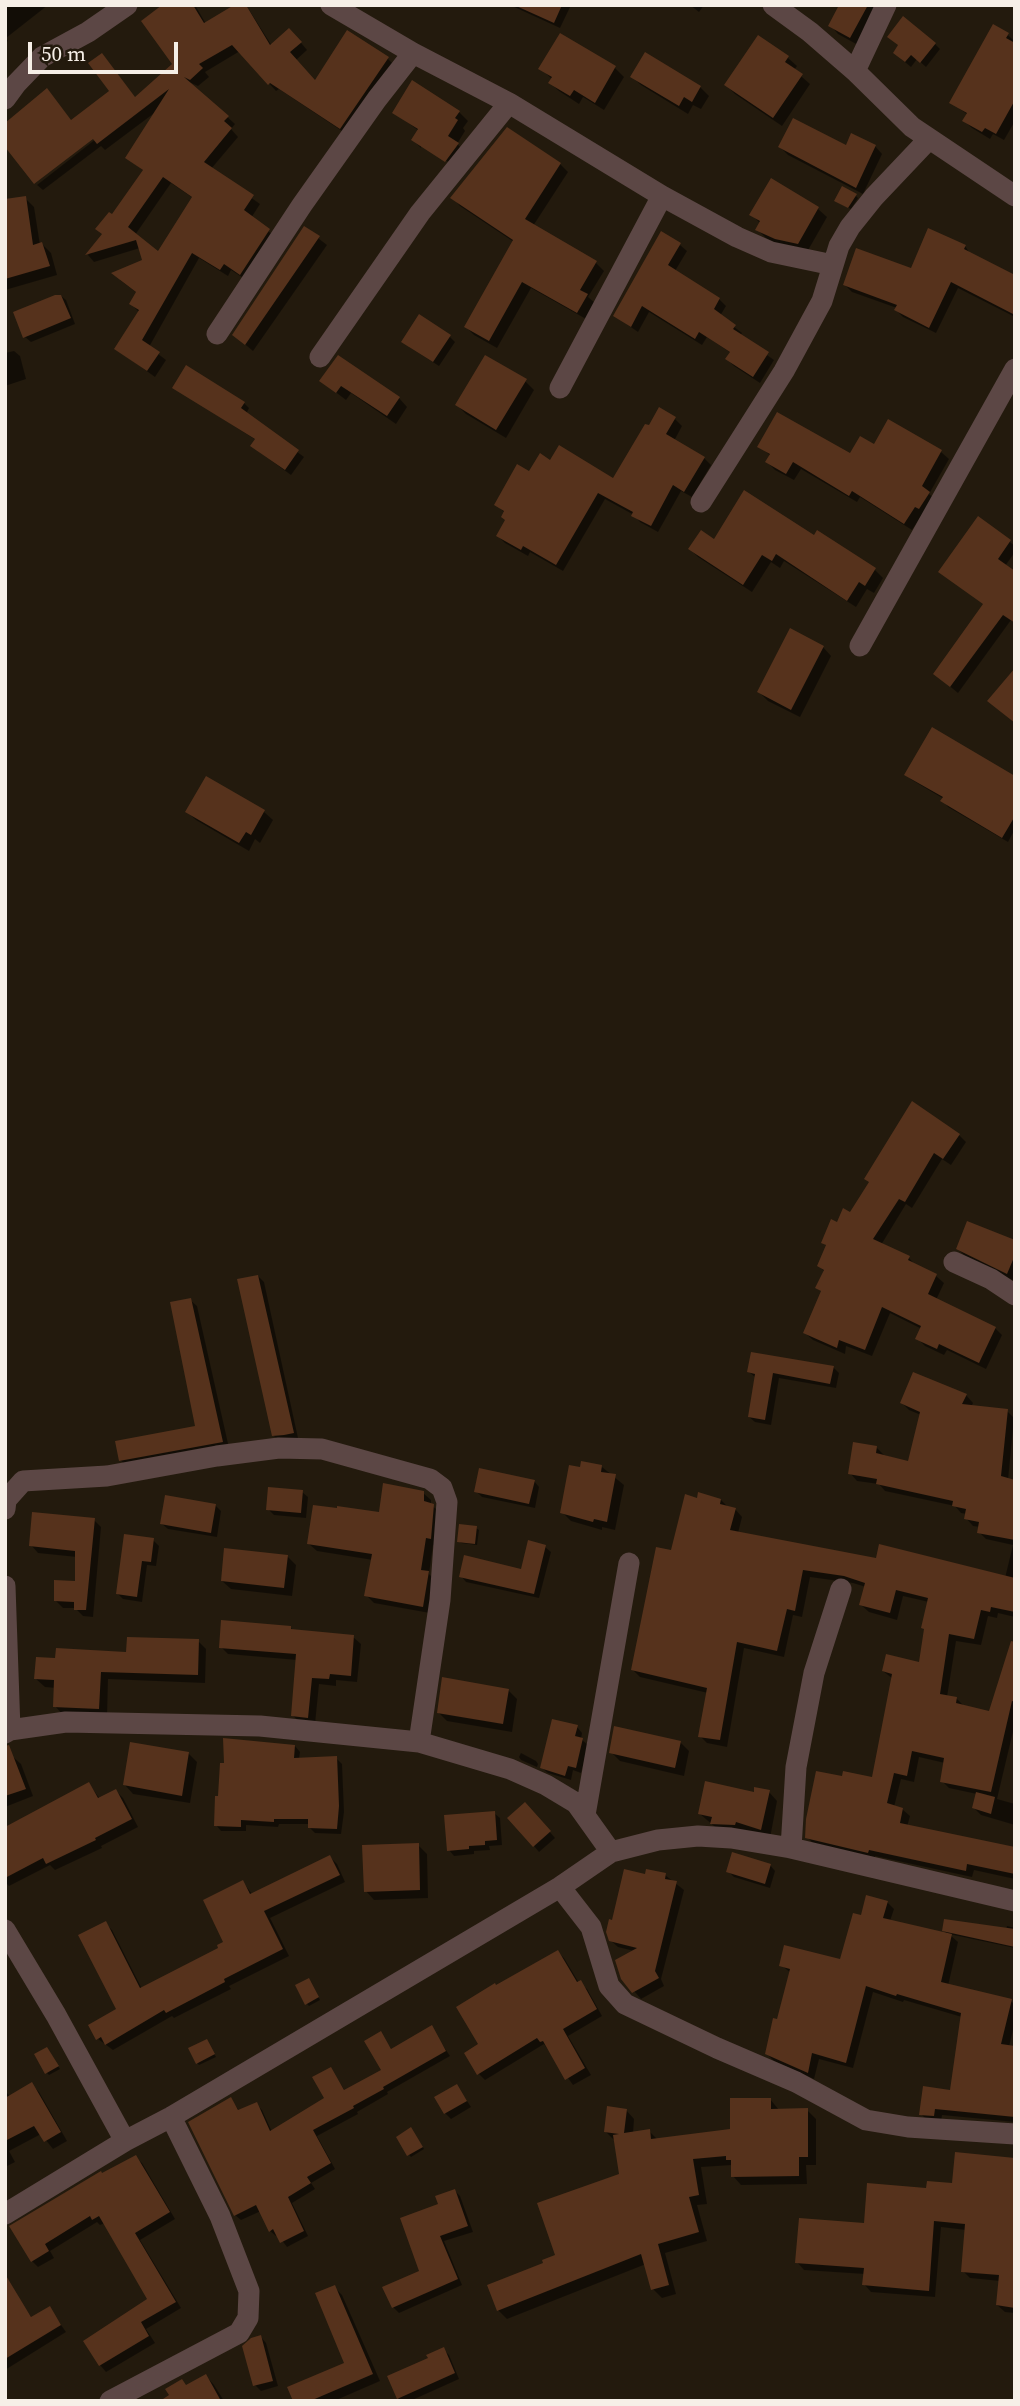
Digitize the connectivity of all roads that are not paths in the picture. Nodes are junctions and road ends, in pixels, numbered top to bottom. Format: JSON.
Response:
{"nodes":[{"id":1,"x":127,"y":5,"type":"edge"},
{"id":2,"x":331,"y":5,"type":"edge"},
{"id":3,"x":773,"y":5,"type":"edge"},
{"id":4,"x":886,"y":5,"type":"edge"},
{"id":5,"x":413,"y":53,"type":"junction"},
{"id":6,"x":855,"y":71,"type":"junction"},
{"id":7,"x":5,"y":99,"type":"edge"},
{"id":8,"x":509,"y":103,"type":"junction"},
{"id":9,"x":928,"y":140,"type":"junction"},
{"id":10,"x":662,"y":196,"type":"junction"},
{"id":11,"x":1015,"y":196,"type":"edge"},
{"id":12,"x":834,"y":265,"type":"junction"},
{"id":13,"x":217,"y":334,"type":"dead end"},
{"id":14,"x":320,"y":357,"type":"dead end"},
{"id":15,"x":1015,"y":369,"type":"edge"},
{"id":16,"x":559,"y":388,"type":"dead end"},
{"id":17,"x":701,"y":502,"type":"dead end"},
{"id":18,"x":860,"y":646,"type":"dead end"},
{"id":19,"x":954,"y":1262,"type":"dead end"},
{"id":20,"x":1015,"y":1294,"type":"edge"},
{"id":21,"x":5,"y":1509,"type":"edge"},
{"id":22,"x":629,"y":1563,"type":"dead end"},
{"id":23,"x":5,"y":1586,"type":"edge"},
{"id":24,"x":842,"y":1589,"type":"dead end"},
{"id":25,"x":8,"y":1731,"type":"edge"},
{"id":26,"x":419,"y":1742,"type":"junction"},
{"id":27,"x":585,"y":1815,"type":"junction"},
{"id":28,"x":791,"y":1848,"type":"junction"},
{"id":29,"x":611,"y":1852,"type":"junction"},
{"id":30,"x":560,"y":1887,"type":"junction"},
{"id":31,"x":1015,"y":1901,"type":"edge"},
{"id":32,"x":8,"y":1939,"type":"edge"},
{"id":33,"x":171,"y":2117,"type":"junction"},
{"id":34,"x":1015,"y":2134,"type":"edge"},
{"id":35,"x":125,"y":2141,"type":"junction"},
{"id":36,"x":5,"y":2214,"type":"edge"},
{"id":37,"x":110,"y":2401,"type":"edge"}],
"edges":[{"from":1,"to":7,"type":"street"},
{"from":2,"to":5,"type":"street"},
{"from":3,"to":6,"type":"street"},
{"from":4,"to":6,"type":"street"},
{"from":5,"to":8,"type":"street"},
{"from":5,"to":13,"type":"street"},
{"from":6,"to":9,"type":"street"},
{"from":8,"to":10,"type":"street"},
{"from":8,"to":14,"type":"street"},
{"from":9,"to":11,"type":"street"},
{"from":9,"to":12,"type":"street"},
{"from":10,"to":12,"type":"street"},
{"from":10,"to":16,"type":"street"},
{"from":12,"to":17,"type":"street"},
{"from":15,"to":18,"type":"street"},
{"from":19,"to":20,"type":"street"},
{"from":21,"to":26,"type":"street"},
{"from":22,"to":27,"type":"street"},
{"from":23,"to":25,"type":"street"},
{"from":24,"to":28,"type":"street"},
{"from":25,"to":26,"type":"street"},
{"from":26,"to":27,"type":"street"},
{"from":27,"to":29,"type":"street"},
{"from":28,"to":29,"type":"street"},
{"from":28,"to":31,"type":"street"},
{"from":29,"to":30,"type":"street"},
{"from":30,"to":33,"type":"street"},
{"from":30,"to":34,"type":"street"},
{"from":32,"to":35,"type":"street"},
{"from":33,"to":35,"type":"street"},
{"from":33,"to":37,"type":"street"},
{"from":35,"to":36,"type":"street"}]}
